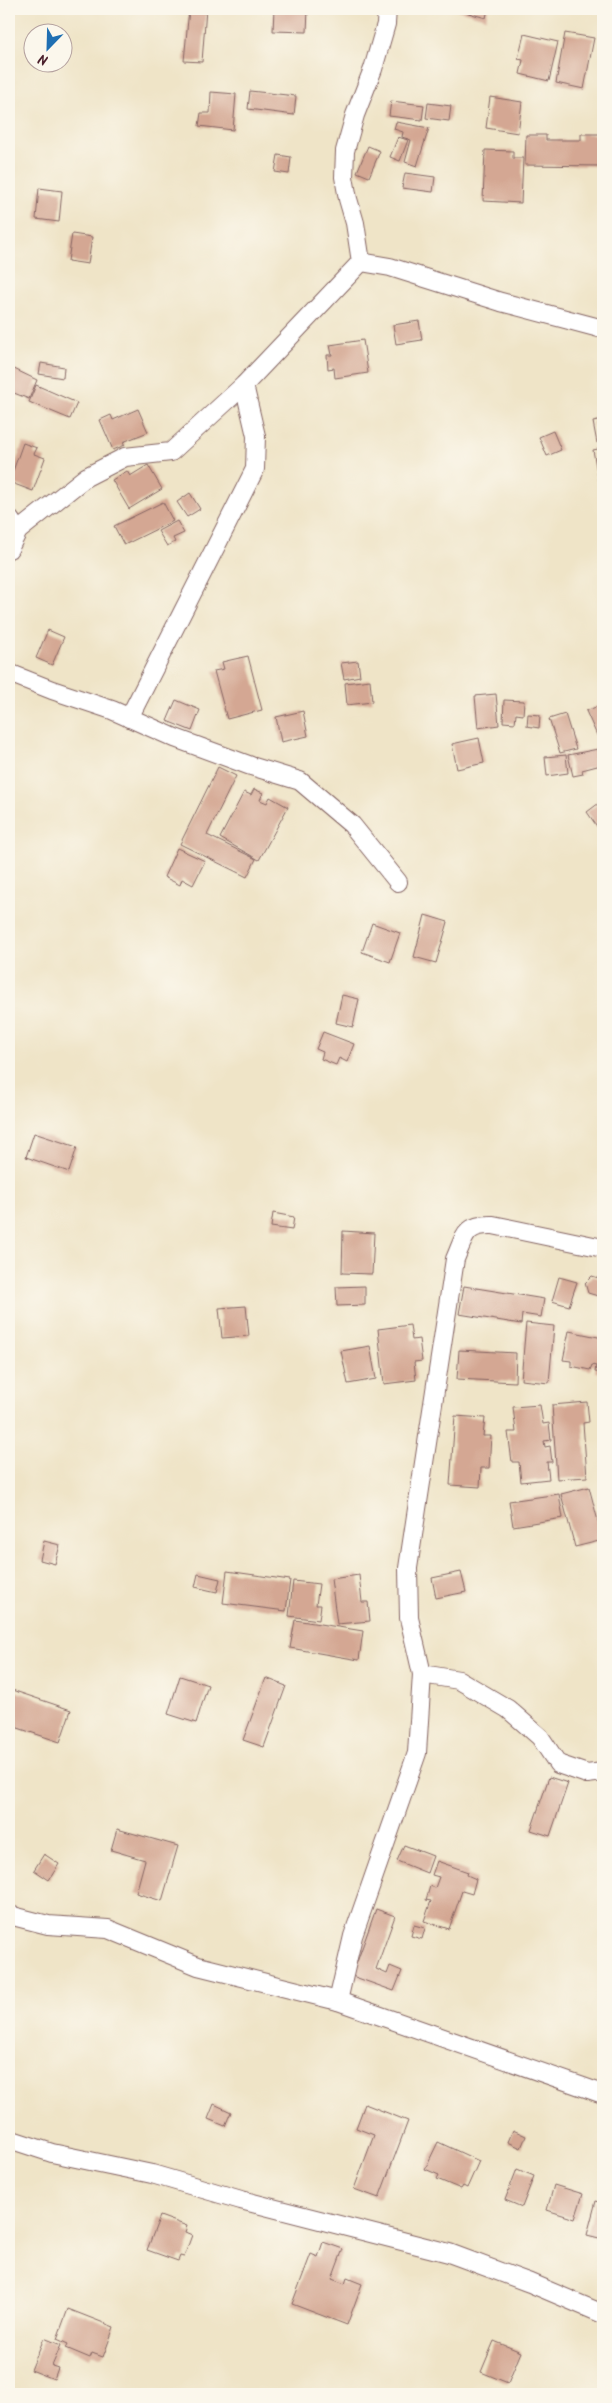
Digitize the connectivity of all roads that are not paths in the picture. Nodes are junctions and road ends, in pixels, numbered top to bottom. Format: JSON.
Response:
{"nodes":[{"id":1,"x":387,"y":9,"type":"edge"},
{"id":2,"x":361,"y":262,"type":"junction"},
{"id":3,"x":603,"y":329,"type":"edge"},
{"id":4,"x":244,"y":385,"type":"junction"},
{"id":5,"x":14,"y":525,"type":"edge"},
{"id":6,"x":9,"y":550,"type":"edge"},
{"id":7,"x":9,"y":673,"type":"edge"},
{"id":8,"x":129,"y":718,"type":"junction"},
{"id":9,"x":398,"y":882,"type":"dead end"},
{"id":10,"x":603,"y":1248,"type":"edge"},
{"id":11,"x":422,"y":1674,"type":"junction"},
{"id":12,"x":603,"y":1772,"type":"edge"},
{"id":13,"x":9,"y":1915,"type":"edge"},
{"id":14,"x":338,"y":2001,"type":"junction"},
{"id":15,"x":603,"y":2094,"type":"edge"},
{"id":16,"x":9,"y":2139,"type":"edge"},
{"id":17,"x":603,"y":2314,"type":"edge"}],
"edges":[{"from":1,"to":2,"type":"street"},
{"from":2,"to":3,"type":"street"},
{"from":2,"to":4,"type":"street"},
{"from":4,"to":5,"type":"street"},
{"from":4,"to":8,"type":"street"},
{"from":5,"to":6,"type":"street"},
{"from":7,"to":8,"type":"street"},
{"from":8,"to":9,"type":"street"},
{"from":10,"to":11,"type":"street"},
{"from":11,"to":12,"type":"street"},
{"from":11,"to":14,"type":"street"},
{"from":13,"to":14,"type":"street"},
{"from":14,"to":15,"type":"street"},
{"from":16,"to":17,"type":"street"}]}
